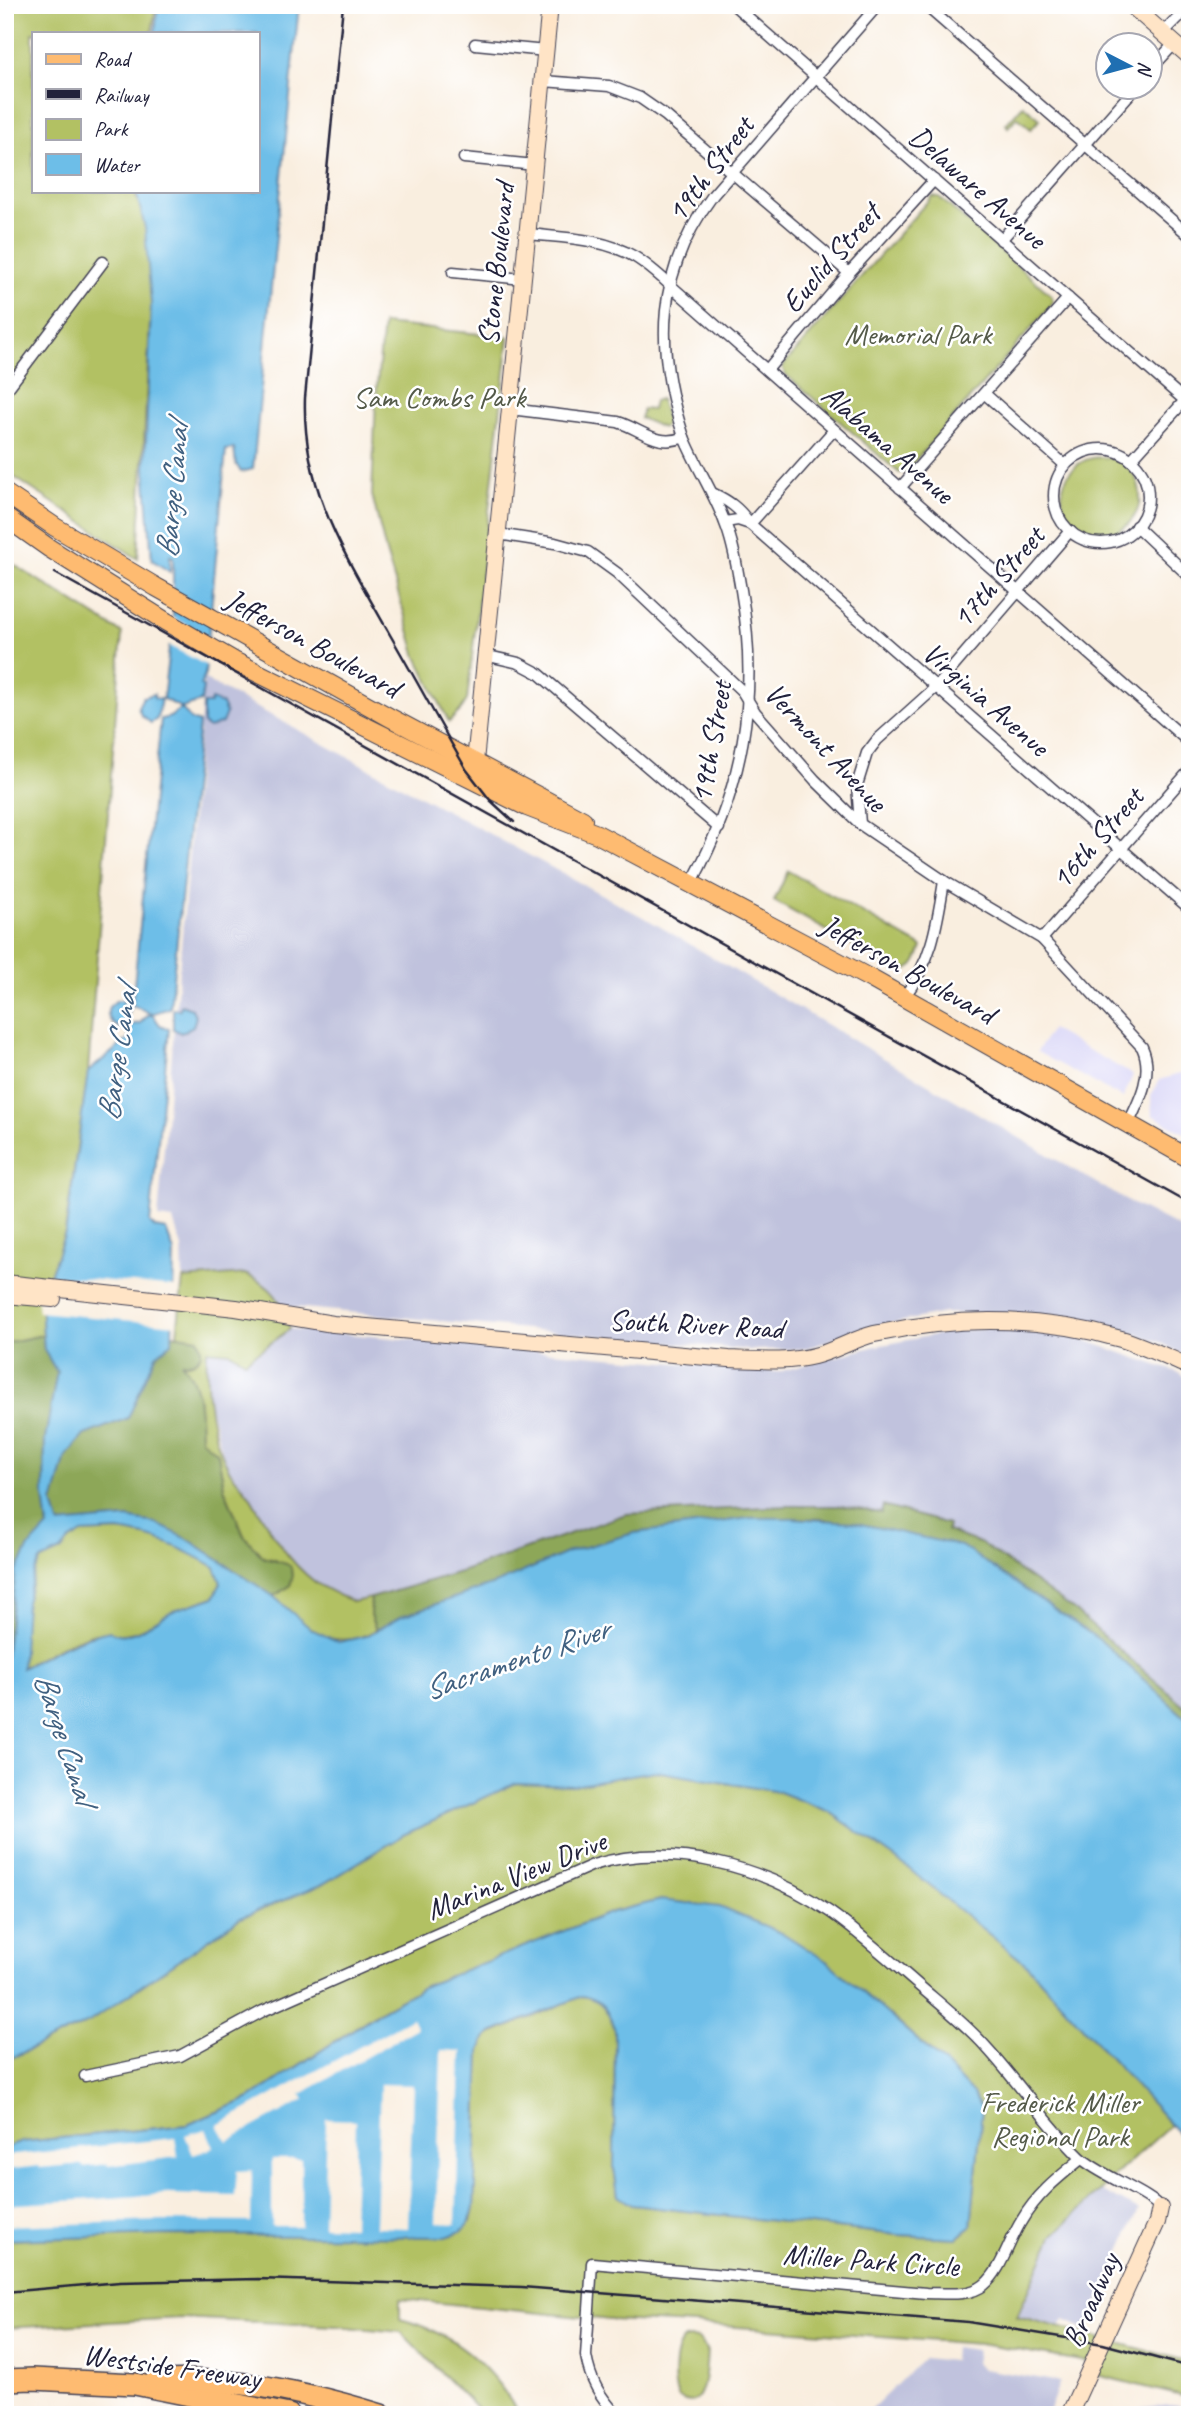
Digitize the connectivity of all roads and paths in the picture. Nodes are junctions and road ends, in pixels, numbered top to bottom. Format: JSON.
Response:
{"nodes":[{"id":1,"x":550,"y":5,"type":"edge"},
{"id":2,"x":734,"y":5,"type":"edge"},
{"id":3,"x":878,"y":5,"type":"edge"},
{"id":4,"x":925,"y":5,"type":"edge"},
{"id":5,"x":1131,"y":5,"type":"edge"},
{"id":6,"x":1190,"y":6,"type":"edge"},
{"id":7,"x":1169,"y":38,"type":"junction"},
{"id":8,"x":475,"y":44,"type":"dead end"},
{"id":9,"x":1164,"y":47,"type":"edge"},
{"id":10,"x":546,"y":51,"type":"junction"},
{"id":11,"x":1190,"y":57,"type":"edge"},
{"id":12,"x":816,"y":77,"type":"junction"},
{"id":13,"x":543,"y":81,"type":"junction"},
{"id":14,"x":1122,"y":102,"type":"edge"},
{"id":15,"x":1084,"y":145,"type":"junction"},
{"id":16,"x":464,"y":158,"type":"dead end"},
{"id":17,"x":535,"y":165,"type":"junction"},
{"id":18,"x":733,"y":172,"type":"junction"},
{"id":19,"x":934,"y":180,"type":"junction"},
{"id":20,"x":528,"y":234,"type":"junction"},
{"id":21,"x":1190,"y":236,"type":"edge"},
{"id":22,"x":1001,"y":240,"type":"junction"},
{"id":23,"x":103,"y":262,"type":"dead end"},
{"id":24,"x":453,"y":272,"type":"dead end"},
{"id":25,"x":849,"y":273,"type":"junction"},
{"id":26,"x":523,"y":279,"type":"junction"},
{"id":27,"x":670,"y":285,"type":"junction"},
{"id":28,"x":1068,"y":298,"type":"junction"},
{"id":29,"x":767,"y":370,"type":"junction"},
{"id":30,"x":5,"y":392,"type":"edge"},
{"id":31,"x":985,"y":394,"type":"junction"},
{"id":32,"x":1188,"y":400,"type":"edge"},
{"id":33,"x":510,"y":409,"type":"junction"},
{"id":34,"x":834,"y":430,"type":"junction"},
{"id":35,"x":684,"y":437,"type":"junction"},
{"id":36,"x":1131,"y":460,"type":"junction"},
{"id":37,"x":1065,"y":465,"type":"junction"},
{"id":38,"x":901,"y":488,"type":"junction"},
{"id":39,"x":5,"y":493,"type":"edge"},
{"id":40,"x":712,"y":493,"type":"junction"},
{"id":41,"x":5,"y":517,"type":"edge"},
{"id":42,"x":725,"y":522,"type":"junction"},
{"id":43,"x":750,"y":524,"type":"junction"},
{"id":44,"x":1136,"y":526,"type":"junction"},
{"id":45,"x":1070,"y":531,"type":"junction"},
{"id":46,"x":498,"y":534,"type":"junction"},
{"id":47,"x":1190,"y":577,"type":"edge"},
{"id":48,"x":1019,"y":592,"type":"junction"},
{"id":49,"x":484,"y":655,"type":"junction"},
{"id":50,"x":936,"y":687,"type":"junction"},
{"id":51,"x":748,"y":702,"type":"junction"},
{"id":52,"x":1190,"y":743,"type":"edge"},
{"id":53,"x":1190,"y":770,"type":"edge"},
{"id":54,"x":474,"y":771,"type":"junction"},
{"id":55,"x":860,"y":824,"type":"junction"},
{"id":56,"x":719,"y":828,"type":"junction"},
{"id":57,"x":1119,"y":848,"type":"junction"},
{"id":58,"x":944,"y":881,"type":"junction"},
{"id":59,"x":691,"y":884,"type":"junction"},
{"id":60,"x":1190,"y":909,"type":"edge"},
{"id":61,"x":1042,"y":939,"type":"junction"},
{"id":62,"x":904,"y":997,"type":"junction"},
{"id":63,"x":1128,"y":1124,"type":"junction"},
{"id":64,"x":1190,"y":1159,"type":"edge"},
{"id":65,"x":5,"y":1283,"type":"edge"},
{"id":66,"x":5,"y":1295,"type":"edge"},
{"id":67,"x":235,"y":1312,"type":"junction"},
{"id":68,"x":1190,"y":1367,"type":"edge"},
{"id":69,"x":85,"y":2076,"type":"dead end"},
{"id":70,"x":1082,"y":2159,"type":"junction"},
{"id":71,"x":1160,"y":2208,"type":"joint"},
{"id":72,"x":5,"y":2380,"type":"edge"},
{"id":73,"x":135,"y":2384,"type":"junction"},
{"id":74,"x":289,"y":2415,"type":"edge"},
{"id":75,"x":381,"y":2415,"type":"edge"},
{"id":76,"x":617,"y":2415,"type":"edge"},
{"id":77,"x":1069,"y":2415,"type":"edge"}],
"edges":[{"from":1,"to":10,"type":"street","name":"Stone Boulevard"},
{"from":2,"to":12,"type":"street","name":"Delaware Avenue"},
{"from":3,"to":12,"type":"street","name":"19th Street"},
{"from":4,"to":15,"type":"street"},
{"from":5,"to":7,"type":"street"},
{"from":6,"to":7,"type":"street"},
{"from":7,"to":9,"type":"street"},
{"from":7,"to":11,"type":"street"},
{"from":8,"to":10,"type":"street"},
{"from":10,"to":13,"type":"street","name":"Stone Boulevard"},
{"from":12,"to":18,"type":"street","name":"19th Street"},
{"from":12,"to":19,"type":"street","name":"Delaware Avenue"},
{"from":13,"to":17,"type":"street","name":"Stone Boulevard"},
{"from":13,"to":18,"type":"street"},
{"from":14,"to":15,"type":"street"},
{"from":15,"to":21,"type":"street"},
{"from":15,"to":22,"type":"street"},
{"from":16,"to":17,"type":"street"},
{"from":17,"to":20,"type":"street","name":"Stone Boulevard"},
{"from":18,"to":25,"type":"street"},
{"from":18,"to":27,"type":"street","name":"19th Street"},
{"from":19,"to":22,"type":"street","name":"Delaware Avenue"},
{"from":19,"to":25,"type":"street","name":"Euclid Street"},
{"from":20,"to":26,"type":"street","name":"Stone Boulevard"},
{"from":20,"to":27,"type":"street","name":"Alabama Avenue"},
{"from":22,"to":28,"type":"street","name":"Delaware Avenue"},
{"from":23,"to":30,"type":"street"},
{"from":24,"to":26,"type":"street"},
{"from":25,"to":29,"type":"street","name":"Euclid Street"},
{"from":26,"to":33,"type":"street","name":"Stone Boulevard"},
{"from":27,"to":29,"type":"street","name":"Alabama Avenue"},
{"from":27,"to":35,"type":"street","name":"19th Street"},
{"from":28,"to":31,"type":"street"},
{"from":28,"to":32,"type":"street","name":"Delaware Avenue"},
{"from":29,"to":34,"type":"street","name":"Alabama Avenue"},
{"from":31,"to":37,"type":"street"},
{"from":31,"to":38,"type":"street"},
{"from":32,"to":36,"type":"street"},
{"from":33,"to":35,"type":"street"},
{"from":33,"to":46,"type":"street","name":"Stone Boulevard"},
{"from":34,"to":38,"type":"street","name":"Alabama Avenue"},
{"from":34,"to":43,"type":"street"},
{"from":35,"to":40,"type":"street","name":"Virginia Avenue"},
{"from":36,"to":37,"type":"street"},
{"from":36,"to":44,"type":"street"},
{"from":37,"to":45,"type":"street"},
{"from":38,"to":48,"type":"street","name":"Alabama Avenue"},
{"from":39,"to":54,"type":"main road","name":"Jefferson Boulevard"},
{"from":40,"to":42,"type":"street","name":"Virginia Avenue"},
{"from":40,"to":43,"type":"street","name":"Virginia Avenue"},
{"from":41,"to":54,"type":"main road","name":"Jefferson Boulevard"},
{"from":42,"to":43,"type":"street"},
{"from":42,"to":51,"type":"street","name":"19th Street"},
{"from":43,"to":50,"type":"street","name":"Virginia Avenue"},
{"from":44,"to":45,"type":"street"},
{"from":44,"to":47,"type":"street"},
{"from":45,"to":48,"type":"street","name":"17th Street"},
{"from":46,"to":49,"type":"street","name":"Stone Boulevard"},
{"from":46,"to":51,"type":"street","name":"Vermont Avenue"},
{"from":48,"to":50,"type":"street","name":"17th Street"},
{"from":48,"to":52,"type":"street","name":"Alabama Avenue"},
{"from":49,"to":54,"type":"street","name":"Stone Boulevard"},
{"from":49,"to":56,"type":"street"},
{"from":50,"to":55,"type":"street","name":"17th Street"},
{"from":50,"to":57,"type":"street","name":"Virginia Avenue"},
{"from":51,"to":55,"type":"street","name":"Vermont Avenue"},
{"from":51,"to":56,"type":"street","name":"19th Street"},
{"from":53,"to":57,"type":"street","name":"16th Street"},
{"from":54,"to":59,"type":"main road","name":"Jefferson Boulevard"},
{"from":55,"to":58,"type":"street","name":"Vermont Avenue"},
{"from":56,"to":59,"type":"street","name":"19th Street"},
{"from":57,"to":60,"type":"street","name":"Virginia Avenue"},
{"from":57,"to":61,"type":"street","name":"16th Street"},
{"from":58,"to":61,"type":"street","name":"Vermont Avenue"},
{"from":58,"to":62,"type":"street"},
{"from":59,"to":62,"type":"main road","name":"Jefferson Boulevard"},
{"from":61,"to":63,"type":"street","name":"Vermont Avenue"},
{"from":62,"to":63,"type":"main road","name":"Jefferson Boulevard"},
{"from":63,"to":64,"type":"main road","name":"Jefferson Boulevard"},
{"from":65,"to":67,"type":"street","name":"South River Road"},
{"from":66,"to":67,"type":"street","name":"South River Road"},
{"from":67,"to":68,"type":"street","name":"South River Road"},
{"from":69,"to":70,"type":"street","name":"Marina View Drive"},
{"from":70,"to":71,"type":"street","name":"Marina View Drive"},
{"from":70,"to":76,"type":"street","name":"Miller Park Circle"},
{"from":71,"to":77,"type":"street","name":"Broadway"},
{"from":72,"to":73,"type":"highway","name":"Westside Freeway"},
{"from":73,"to":74,"type":"highway","name":"Westside Freeway"},
{"from":73,"to":75,"type":"highway"}]}
